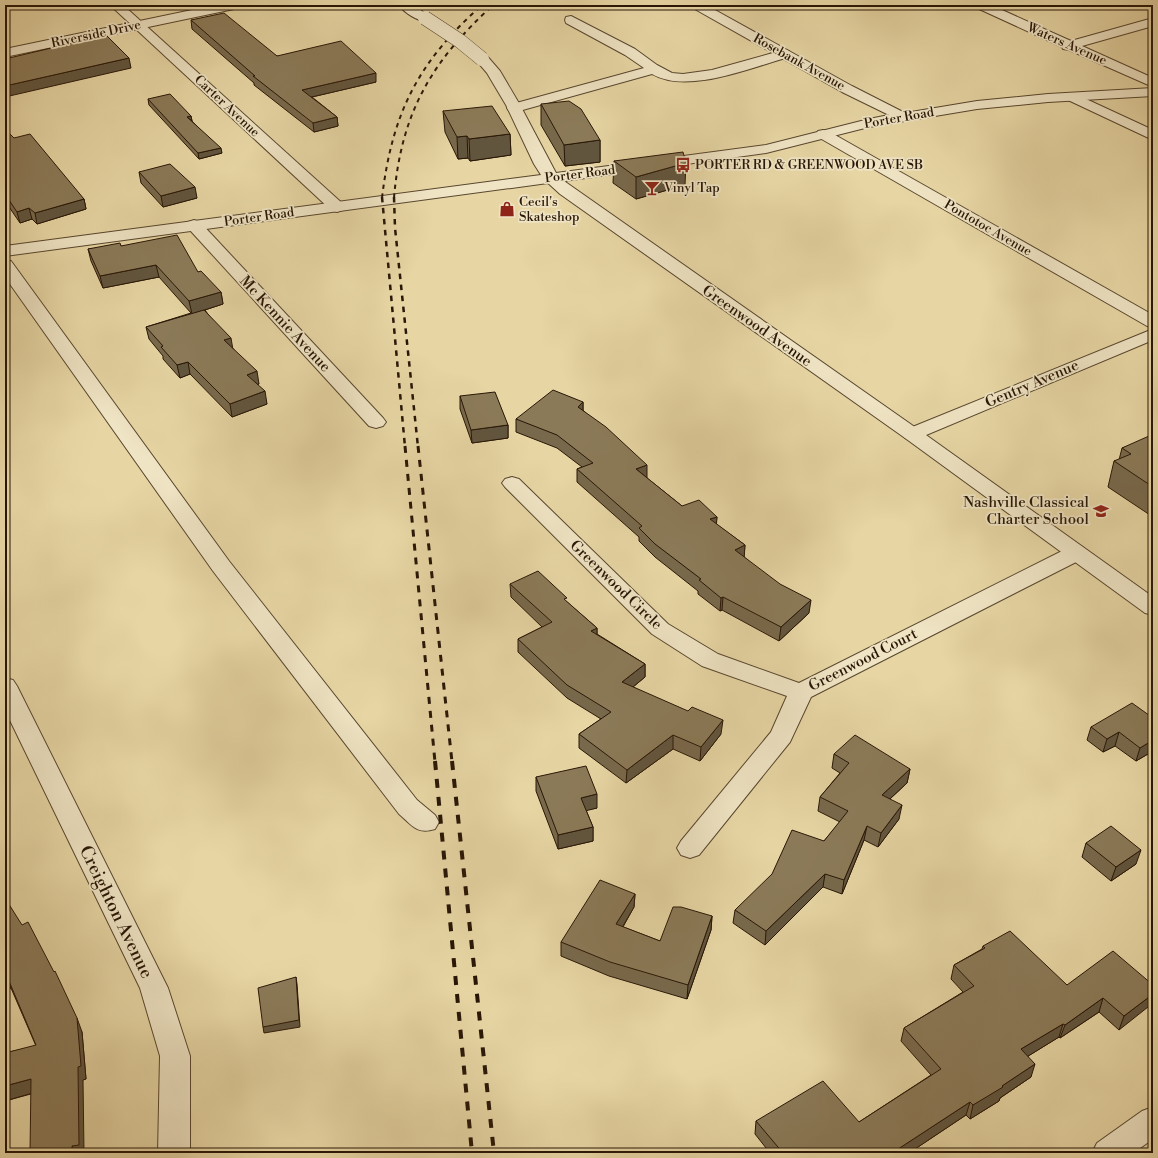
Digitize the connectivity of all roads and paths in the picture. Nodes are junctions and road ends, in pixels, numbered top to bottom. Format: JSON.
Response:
{"nodes":[{"id":1,"x":116,"y":5,"type":"edge"},
{"id":2,"x":185,"y":5,"type":"edge"},
{"id":3,"x":234,"y":5,"type":"edge"},
{"id":4,"x":404,"y":5,"type":"edge"},
{"id":5,"x":697,"y":5,"type":"edge"},
{"id":6,"x":981,"y":5,"type":"edge"},
{"id":7,"x":134,"y":20,"type":"junction"},
{"id":8,"x":571,"y":20,"type":"dead end"},
{"id":9,"x":1153,"y":22,"type":"edge"},
{"id":10,"x":5,"y":42,"type":"edge"},
{"id":11,"x":1068,"y":46,"type":"junction"},
{"id":12,"x":5,"y":53,"type":"edge"},
{"id":13,"x":784,"y":54,"type":"junction"},
{"id":14,"x":656,"y":69,"type":"junction"},
{"id":15,"x":1153,"y":84,"type":"edge"},
{"id":16,"x":1153,"y":92,"type":"edge"},
{"id":17,"x":1073,"y":97,"type":"junction"},
{"id":18,"x":514,"y":108,"type":"junction"},
{"id":19,"x":903,"y":117,"type":"junction"},
{"id":20,"x":823,"y":134,"type":"junction"},
{"id":21,"x":1153,"y":136,"type":"edge"},
{"id":22,"x":551,"y":178,"type":"junction"},
{"id":23,"x":337,"y":207,"type":"junction"},
{"id":24,"x":194,"y":225,"type":"junction"},
{"id":25,"x":5,"y":251,"type":"edge"},
{"id":26,"x":5,"y":265,"type":"edge"},
{"id":27,"x":1153,"y":322,"type":"edge"},
{"id":28,"x":1153,"y":334,"type":"edge"},
{"id":29,"x":376,"y":422,"type":"dead end"},
{"id":30,"x":912,"y":434,"type":"junction"},
{"id":31,"x":512,"y":483,"type":"dead end"},
{"id":32,"x":1076,"y":553,"type":"junction"},
{"id":33,"x":1153,"y":608,"type":"edge"},
{"id":34,"x":5,"y":686,"type":"edge"},
{"id":35,"x":800,"y":692,"type":"junction"},
{"id":36,"x":426,"y":822,"type":"dead end"},
{"id":37,"x":690,"y":848,"type":"dead end"},
{"id":38,"x":1153,"y":1121,"type":"edge"},
{"id":39,"x":174,"y":1153,"type":"edge"},
{"id":40,"x":1108,"y":1153,"type":"edge"}],
"edges":[{"from":1,"to":7,"type":"street","name":"Carter Avenue"},
{"from":2,"to":7,"type":"street","name":"Riverside Drive"},
{"from":3,"to":7,"type":"street","name":"Riverside Drive"},
{"from":4,"to":18,"type":"street","name":"Greenwood Avenue","bridge":true},
{"from":5,"to":13,"type":"street","name":"Rosebank Avenue"},
{"from":6,"to":11,"type":"street","name":"Waters Avenue"},
{"from":7,"to":10,"type":"street","name":"Riverside Drive"},
{"from":7,"to":12,"type":"street","name":"Riverside Drive"},
{"from":7,"to":23,"type":"street","name":"Carter Avenue"},
{"from":8,"to":14,"type":"street"},
{"from":9,"to":11,"type":"street"},
{"from":11,"to":15,"type":"street","name":"Waters Avenue"},
{"from":13,"to":14,"type":"street"},
{"from":13,"to":19,"type":"street","name":"Rosebank Avenue"},
{"from":14,"to":18,"type":"street"},
{"from":16,"to":17,"type":"street","name":"Porter Road"},
{"from":17,"to":19,"type":"street","name":"Porter Road"},
{"from":17,"to":21,"type":"street"},
{"from":18,"to":22,"type":"street","name":"Greenwood Avenue"},
{"from":19,"to":20,"type":"street","name":"Porter Road"},
{"from":20,"to":22,"type":"street","name":"Porter Road"},
{"from":20,"to":27,"type":"street","name":"Pontotoc Avenue"},
{"from":22,"to":23,"type":"street","name":"Porter Road"},
{"from":22,"to":30,"type":"street","name":"Greenwood Avenue"},
{"from":23,"to":24,"type":"street","name":"Porter Road"},
{"from":24,"to":25,"type":"street","name":"Porter Road"},
{"from":24,"to":29,"type":"street","name":"Mc Kennie Avenue"},
{"from":26,"to":36,"type":"street"},
{"from":28,"to":30,"type":"street","name":"Gentry Avenue"},
{"from":30,"to":32,"type":"street","name":"Greenwood Avenue"},
{"from":31,"to":35,"type":"street","name":"Greenwood Circle"},
{"from":32,"to":33,"type":"street","name":"Greenwood Avenue"},
{"from":32,"to":35,"type":"street","name":"Greenwood Court"},
{"from":34,"to":39,"type":"street","name":"Creighton Avenue"},
{"from":35,"to":37,"type":"street","name":"Greenwood Court"},
{"from":38,"to":40,"type":"street"}]}
